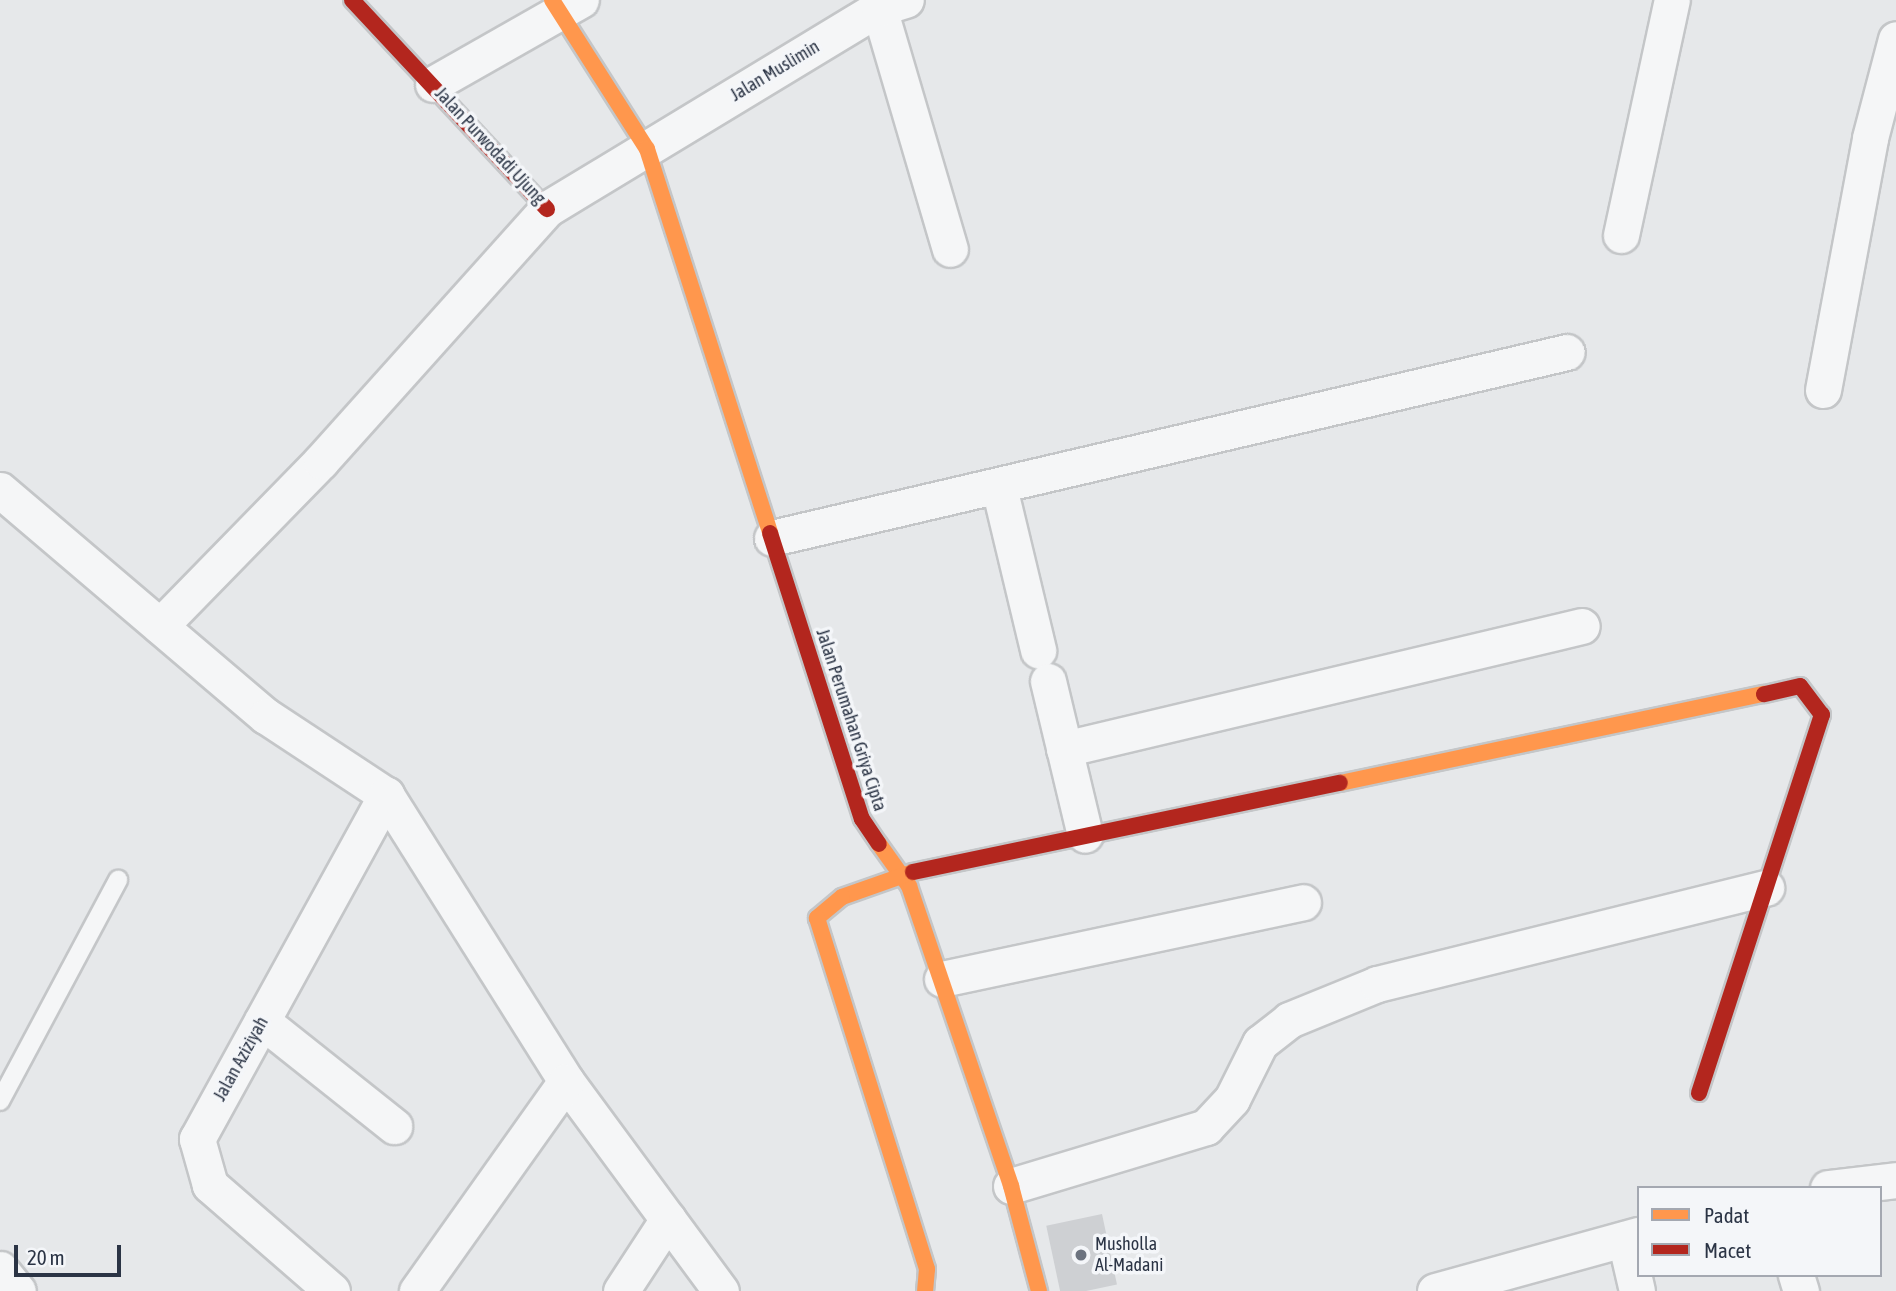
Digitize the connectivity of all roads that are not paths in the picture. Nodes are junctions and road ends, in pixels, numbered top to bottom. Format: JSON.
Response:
{"nodes":[{"id":1,"x":352,"y":0,"type":"edge"},
{"id":2,"x":1672,"y":0,"type":"edge"},
{"id":3,"x":565,"y":4,"type":"edge"},
{"id":4,"x":892,"y":4,"type":"edge"},
{"id":5,"x":1896,"y":39,"type":"edge"},
{"id":6,"x":433,"y":84,"type":"junction"},
{"id":7,"x":647,"y":149,"type":"junction"},
{"id":8,"x":547,"y":209,"type":"junction"},
{"id":9,"x":1621,"y":236,"type":"dead end"},
{"id":10,"x":950,"y":249,"type":"dead end"},
{"id":11,"x":1567,"y":352,"type":"dead end"},
{"id":12,"x":1822,"y":390,"type":"dead end"},
{"id":13,"x":999,"y":487,"type":"junction"},
{"id":14,"x":0,"y":490,"type":"edge"},
{"id":15,"x":772,"y":538,"type":"junction"},
{"id":16,"x":160,"y":626,"type":"junction"},
{"id":17,"x":1582,"y":626,"type":"dead end"},
{"id":18,"x":1064,"y":749,"type":"junction"},
{"id":19,"x":386,"y":795,"type":"junction"},
{"id":20,"x":1085,"y":835,"type":"junction"},
{"id":21,"x":900,"y":875,"type":"junction"},
{"id":22,"x":118,"y":880,"type":"dead end"},
{"id":23,"x":1766,"y":888,"type":"junction"},
{"id":24,"x":1303,"y":902,"type":"dead end"},
{"id":25,"x":942,"y":979,"type":"junction"},
{"id":26,"x":262,"y":1021,"type":"junction"},
{"id":27,"x":566,"y":1081,"type":"junction"},
{"id":28,"x":1699,"y":1093,"type":"dead end"},
{"id":29,"x":0,"y":1101,"type":"edge"},
{"id":30,"x":394,"y":1126,"type":"dead end"},
{"id":31,"x":1896,"y":1180,"type":"edge"},
{"id":32,"x":1011,"y":1186,"type":"junction"},
{"id":33,"x":1845,"y":1186,"type":"edge"},
{"id":34,"x":668,"y":1219,"type":"junction"},
{"id":35,"x":1632,"y":1237,"type":"edge"},
{"id":36,"x":0,"y":1269,"type":"edge"},
{"id":37,"x":1445,"y":1290,"type":"edge"},
{"id":38,"x":18,"y":1291,"type":"edge"},
{"id":39,"x":332,"y":1291,"type":"edge"},
{"id":40,"x":417,"y":1291,"type":"edge"},
{"id":41,"x":621,"y":1291,"type":"edge"},
{"id":42,"x":721,"y":1291,"type":"edge"},
{"id":43,"x":925,"y":1291,"type":"edge"},
{"id":44,"x":1039,"y":1291,"type":"edge"},
{"id":45,"x":1637,"y":1291,"type":"edge"}],
"edges":[{"from":1,"to":6,"type":"street","name":"Jalan Purwodadi Ujung"},
{"from":2,"to":9,"type":"street"},
{"from":3,"to":6,"type":"street"},
{"from":3,"to":7,"type":"street","name":"Jalan Perumahan Griya Cipta"},
{"from":4,"to":7,"type":"street","name":"Jalan Muslimin"},
{"from":4,"to":10,"type":"street"},
{"from":5,"to":12,"type":"street"},
{"from":6,"to":8,"type":"street","name":"Jalan Purwodadi Ujung"},
{"from":7,"to":8,"type":"street","name":"Jalan Purwodadi Ujung"},
{"from":7,"to":15,"type":"street","name":"Jalan Perumahan Griya Cipta"},
{"from":8,"to":16,"type":"street"},
{"from":11,"to":13,"type":"street"},
{"from":13,"to":15,"type":"street"},
{"from":13,"to":18,"type":"street"},
{"from":14,"to":16,"type":"street"},
{"from":15,"to":21,"type":"street","name":"Jalan Perumahan Griya Cipta"},
{"from":16,"to":19,"type":"street"},
{"from":17,"to":18,"type":"street"},
{"from":18,"to":20,"type":"street"},
{"from":19,"to":26,"type":"street","name":"Jalan Aziziyah"},
{"from":19,"to":27,"type":"street"},
{"from":20,"to":21,"type":"street"},
{"from":20,"to":23,"type":"street"},
{"from":21,"to":25,"type":"street","name":"Jalan Perumahan Griya Cipta"},
{"from":21,"to":43,"type":"street"},
{"from":22,"to":29,"type":"lane"},
{"from":23,"to":28,"type":"street"},
{"from":23,"to":32,"type":"street"},
{"from":24,"to":25,"type":"street"},
{"from":25,"to":32,"type":"street","name":"Jalan Perumahan Griya Cipta"},
{"from":26,"to":30,"type":"street"},
{"from":26,"to":39,"type":"street","name":"Jalan Aziziyah"},
{"from":27,"to":34,"type":"street"},
{"from":27,"to":40,"type":"street"},
{"from":31,"to":33,"type":"street"},
{"from":32,"to":44,"type":"street","name":"Jalan Perumahan Griya Cipta"},
{"from":34,"to":41,"type":"street"},
{"from":34,"to":42,"type":"street"},
{"from":35,"to":37,"type":"street"},
{"from":35,"to":45,"type":"street"},
{"from":36,"to":38,"type":"street"}]}
